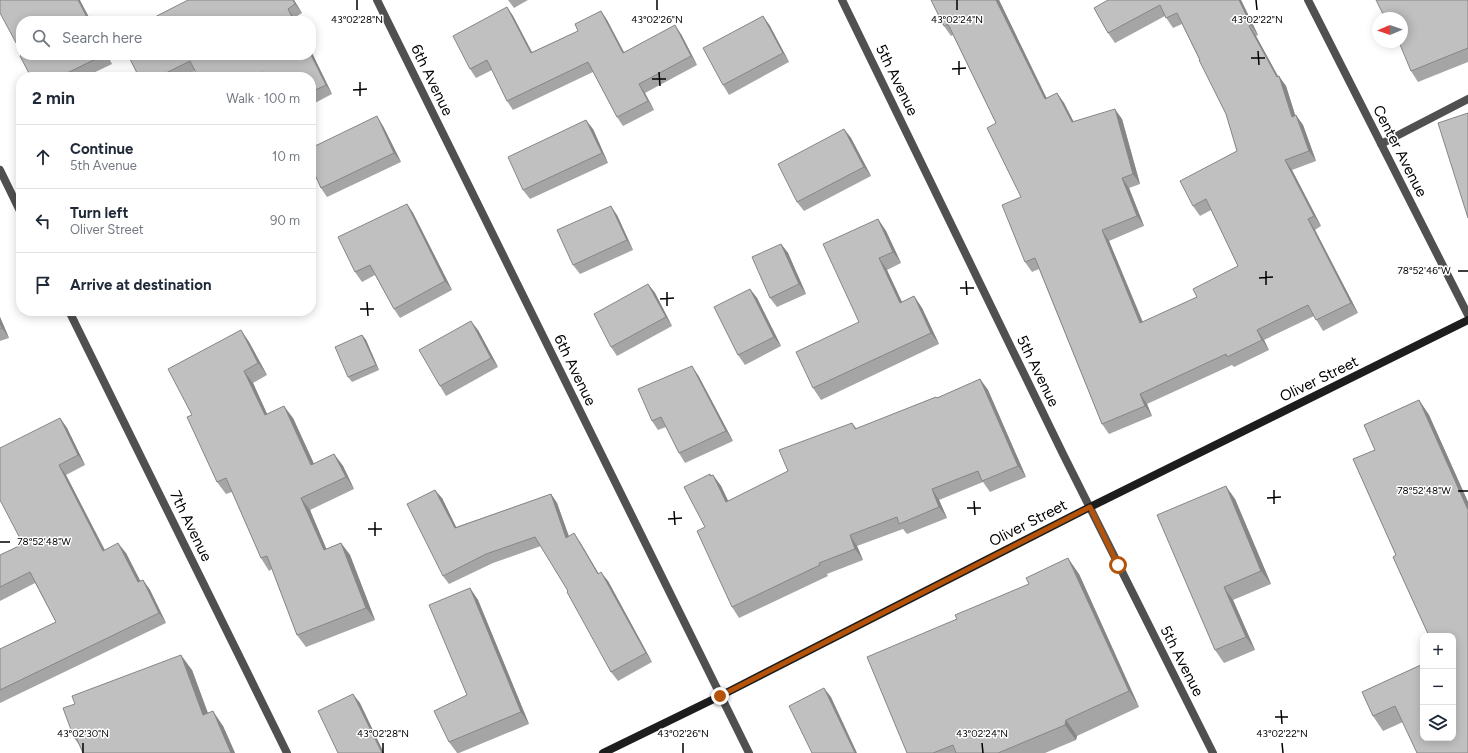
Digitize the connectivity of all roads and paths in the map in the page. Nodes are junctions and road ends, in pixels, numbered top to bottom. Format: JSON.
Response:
{"nodes":[{"id":1,"x":377,"y":0,"type":"edge"},
{"id":2,"x":842,"y":0,"type":"edge"},
{"id":3,"x":1308,"y":0,"type":"edge"},
{"id":4,"x":1468,"y":99,"type":"edge"},
{"id":5,"x":1381,"y":144,"type":"junction"},
{"id":6,"x":0,"y":170,"type":"edge"},
{"id":7,"x":16,"y":203,"type":"edge"},
{"id":8,"x":1468,"y":315,"type":"edge"},
{"id":9,"x":71,"y":316,"type":"edge"},
{"id":10,"x":1468,"y":320,"type":"edge"},
{"id":11,"x":1090,"y":507,"type":"junction"},
{"id":12,"x":720,"y":696,"type":"junction"},
{"id":13,"x":287,"y":753,"type":"edge"},
{"id":14,"x":602,"y":753,"type":"edge"},
{"id":15,"x":749,"y":753,"type":"edge"},
{"id":16,"x":1213,"y":753,"type":"edge"}],
"edges":[{"from":1,"to":12,"type":"street","name":"6th Avenue"},
{"from":2,"to":11,"type":"street","name":"5th Avenue"},
{"from":3,"to":5,"type":"street","name":"Center Avenue"},
{"from":4,"to":5,"type":"street"},
{"from":5,"to":8,"type":"street","name":"Center Avenue"},
{"from":6,"to":7,"type":"street"},
{"from":9,"to":13,"type":"street","name":"7th Avenue"},
{"from":10,"to":11,"type":"main road","name":"Oliver Street"},
{"from":11,"to":12,"type":"main road","name":"Oliver Street"},
{"from":11,"to":16,"type":"street","name":"5th Avenue"},
{"from":12,"to":14,"type":"main road","name":"Oliver Street"},
{"from":12,"to":15,"type":"street","name":"6th Avenue"}]}
